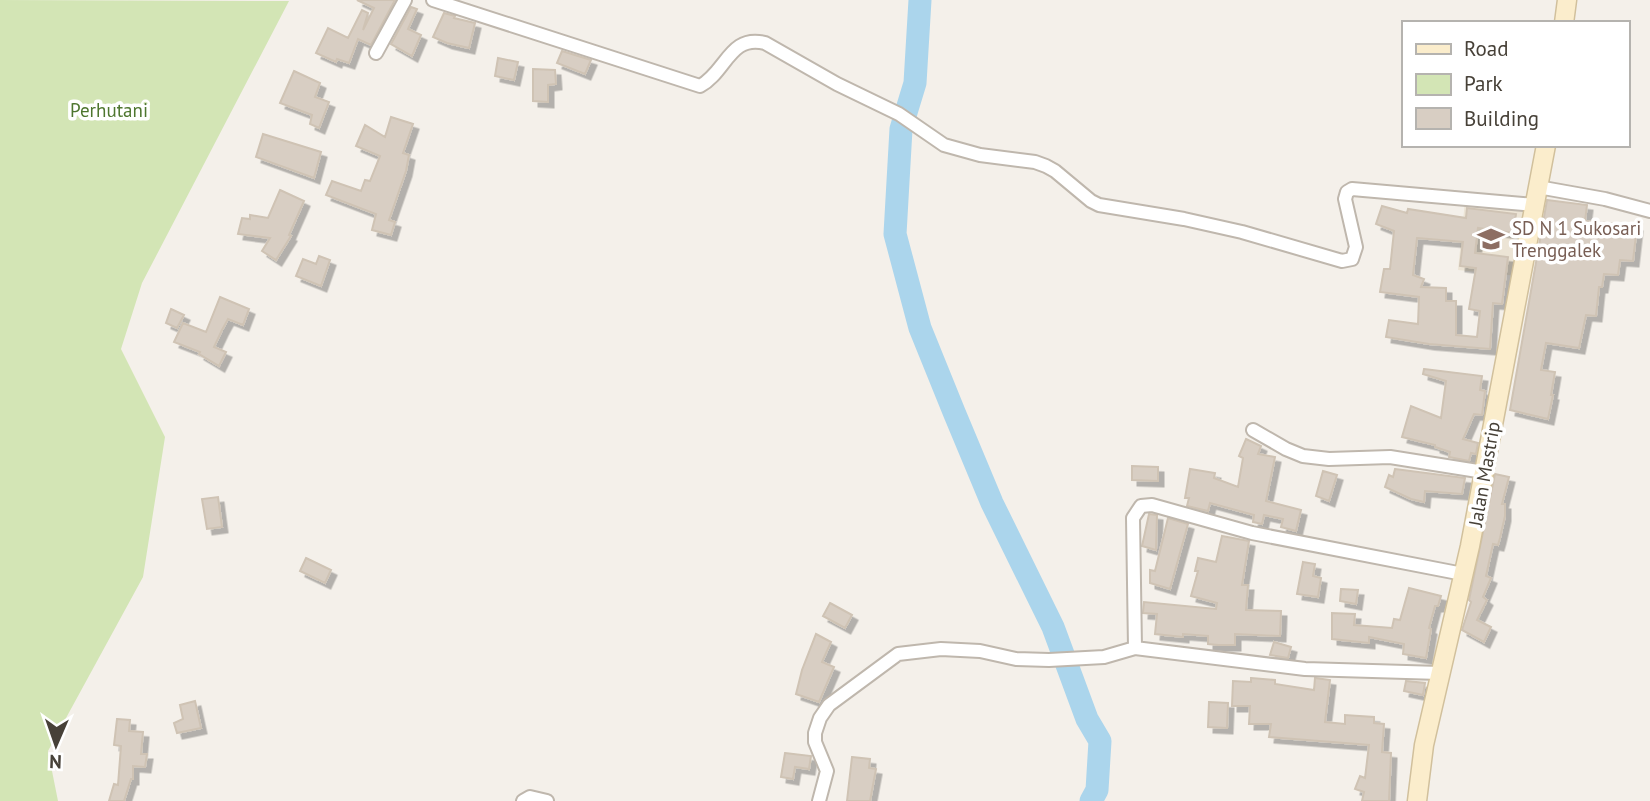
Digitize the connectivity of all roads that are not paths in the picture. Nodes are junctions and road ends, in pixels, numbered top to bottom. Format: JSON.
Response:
{"nodes":[{"id":1,"x":405,"y":0,"type":"edge"},
{"id":2,"x":433,"y":0,"type":"edge"},
{"id":3,"x":1567,"y":0,"type":"edge"},
{"id":4,"x":1564,"y":21,"type":"edge"},
{"id":5,"x":376,"y":54,"type":"dead end"},
{"id":6,"x":1546,"y":147,"type":"edge"},
{"id":7,"x":1536,"y":196,"type":"junction"},
{"id":8,"x":1650,"y":211,"type":"edge"},
{"id":9,"x":1253,"y":430,"type":"dead end"},
{"id":10,"x":1484,"y":472,"type":"junction"},
{"id":11,"x":1463,"y":574,"type":"junction"},
{"id":12,"x":1135,"y":648,"type":"junction"},
{"id":13,"x":1440,"y":673,"type":"junction"},
{"id":14,"x":523,"y":801,"type":"edge"},
{"id":15,"x":547,"y":801,"type":"edge"},
{"id":16,"x":819,"y":801,"type":"edge"},
{"id":17,"x":1417,"y":801,"type":"edge"}],
"edges":[{"from":1,"to":5,"type":"street"},
{"from":2,"to":7,"type":"street"},
{"from":3,"to":4,"type":"main road"},
{"from":6,"to":7,"type":"main road","name":"Jalan Mastrip"},
{"from":7,"to":8,"type":"street"},
{"from":7,"to":10,"type":"main road","name":"Jalan Mastrip"},
{"from":9,"to":10,"type":"street"},
{"from":10,"to":11,"type":"main road","name":"Jalan Mastrip"},
{"from":11,"to":12,"type":"street"},
{"from":11,"to":13,"type":"main road","name":"Jalan Mastrip"},
{"from":12,"to":13,"type":"street"},
{"from":12,"to":16,"type":"street"},
{"from":13,"to":17,"type":"main road","name":"Jalan Mastrip"},
{"from":14,"to":15,"type":"street"}]}
